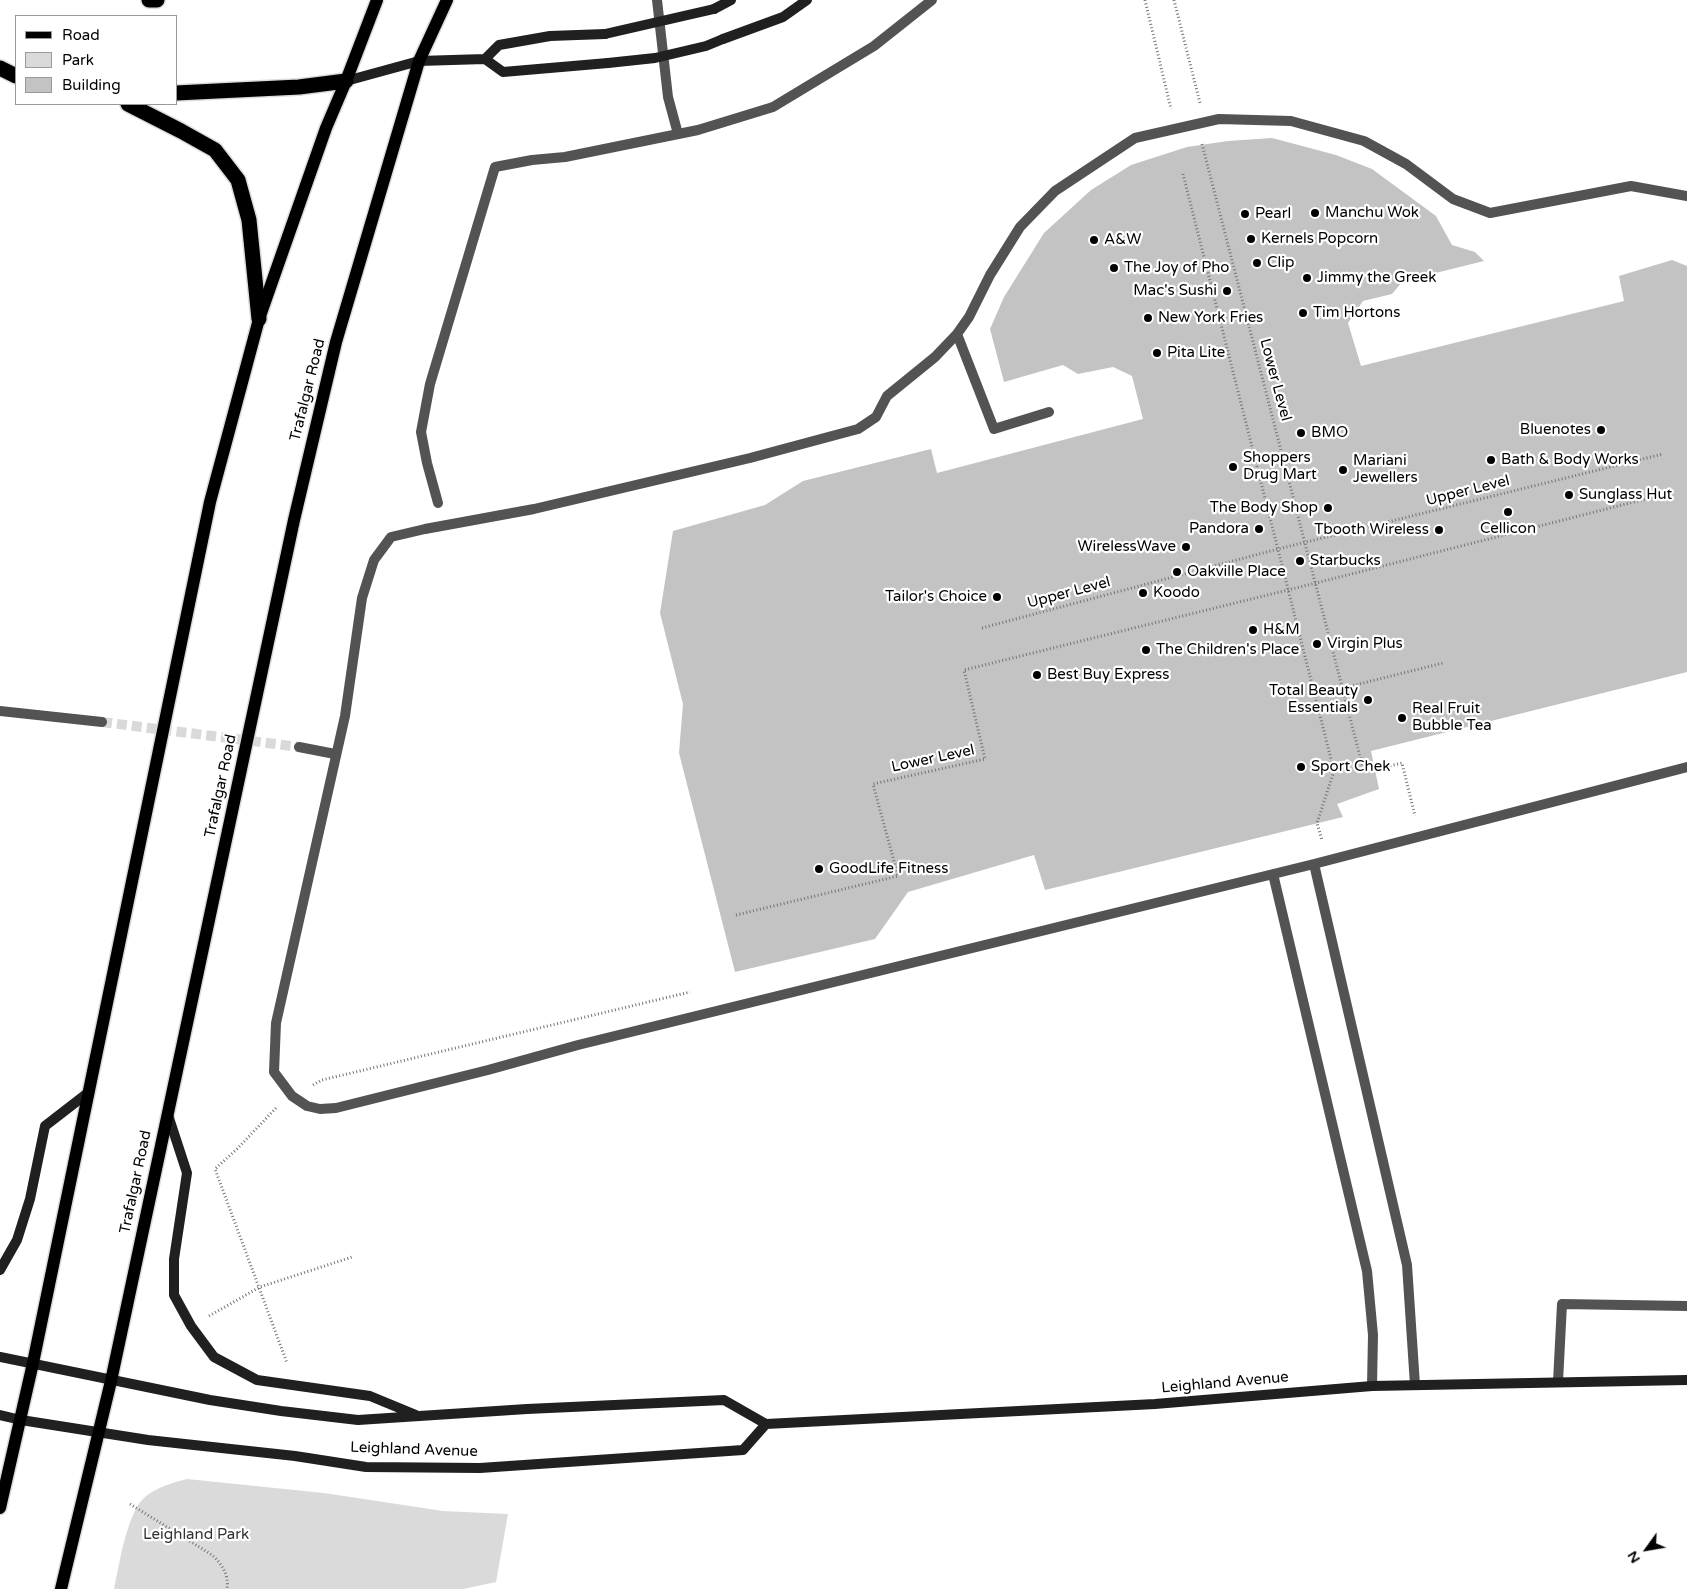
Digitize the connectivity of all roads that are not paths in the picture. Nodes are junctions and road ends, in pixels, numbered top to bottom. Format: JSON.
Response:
{"nodes":[{"id":1,"x":149,"y":0,"type":"edge"},
{"id":2,"x":157,"y":0,"type":"edge"},
{"id":3,"x":377,"y":0,"type":"edge"},
{"id":4,"x":447,"y":0,"type":"edge"},
{"id":5,"x":657,"y":0,"type":"edge"},
{"id":6,"x":732,"y":0,"type":"edge"},
{"id":7,"x":807,"y":0,"type":"edge"},
{"id":8,"x":932,"y":0,"type":"edge"},
{"id":9,"x":485,"y":59,"type":"junction"},
{"id":10,"x":418,"y":61,"type":"junction"},
{"id":11,"x":0,"y":68,"type":"edge"},
{"id":12,"x":15,"y":76,"type":"edge"},
{"id":13,"x":346,"y":82,"type":"junction"},
{"id":14,"x":178,"y":93,"type":"edge"},
{"id":15,"x":130,"y":105,"type":"edge"},
{"id":16,"x":678,"y":134,"type":"junction"},
{"id":17,"x":1687,"y":196,"type":"edge"},
{"id":18,"x":259,"y":319,"type":"junction"},
{"id":19,"x":957,"y":334,"type":"junction"},
{"id":20,"x":1049,"y":412,"type":"dead end"},
{"id":21,"x":438,"y":503,"type":"dead end"},
{"id":22,"x":0,"y":711,"type":"edge"},
{"id":23,"x":102,"y":722,"type":"tunnel mouth"},
{"id":24,"x":298,"y":747,"type":"tunnel mouth"},
{"id":25,"x":336,"y":754,"type":"junction"},
{"id":26,"x":1687,"y":767,"type":"edge"},
{"id":27,"x":1314,"y":864,"type":"junction"},
{"id":28,"x":1274,"y":874,"type":"junction"},
{"id":29,"x":89,"y":1092,"type":"junction"},
{"id":30,"x":167,"y":1114,"type":"junction"},
{"id":31,"x":0,"y":1270,"type":"edge"},
{"id":32,"x":1687,"y":1306,"type":"edge"},
{"id":33,"x":0,"y":1356,"type":"edge"},
{"id":34,"x":33,"y":1363,"type":"junction"},
{"id":35,"x":1687,"y":1380,"type":"edge"},
{"id":36,"x":111,"y":1381,"type":"junction"},
{"id":37,"x":1558,"y":1382,"type":"junction"},
{"id":38,"x":1414,"y":1385,"type":"junction"},
{"id":39,"x":1372,"y":1386,"type":"junction"},
{"id":40,"x":0,"y":1415,"type":"edge"},
{"id":41,"x":419,"y":1416,"type":"junction"},
{"id":42,"x":21,"y":1420,"type":"junction"},
{"id":43,"x":766,"y":1424,"type":"junction"},
{"id":44,"x":98,"y":1432,"type":"junction"},
{"id":45,"x":0,"y":1508,"type":"edge"},
{"id":46,"x":61,"y":1589,"type":"edge"}],
"edges":[{"from":1,"to":2,"type":"highway"},
{"from":3,"to":13,"type":"main road"},
{"from":4,"to":10,"type":"main road","name":"Trafalgar Road"},
{"from":5,"to":16,"type":"street"},
{"from":6,"to":9,"type":"street","bridge":true},
{"from":7,"to":9,"type":"street","bridge":true},
{"from":8,"to":16,"type":"street"},
{"from":9,"to":10,"type":"street"},
{"from":10,"to":13,"type":"street"},
{"from":10,"to":30,"type":"main road","name":"Trafalgar Road"},
{"from":11,"to":12,"type":"highway"},
{"from":13,"to":14,"type":"highway"},
{"from":13,"to":18,"type":"main road"},
{"from":15,"to":18,"type":"highway"},
{"from":16,"to":21,"type":"street"},
{"from":17,"to":19,"type":"street"},
{"from":18,"to":29,"type":"main road"},
{"from":19,"to":20,"type":"street"},
{"from":19,"to":25,"type":"street"},
{"from":22,"to":23,"type":"street"},
{"from":24,"to":25,"type":"street"},
{"from":25,"to":28,"type":"street"},
{"from":26,"to":27,"type":"street"},
{"from":27,"to":28,"type":"street"},
{"from":27,"to":38,"type":"street"},
{"from":28,"to":39,"type":"street"},
{"from":29,"to":31,"type":"street"},
{"from":29,"to":34,"type":"main road"},
{"from":30,"to":36,"type":"main road","name":"Trafalgar Road"},
{"from":30,"to":41,"type":"street"},
{"from":32,"to":37,"type":"street"},
{"from":33,"to":34,"type":"street","name":"Leighland Avenue"},
{"from":34,"to":36,"type":"street","name":"Leighland Avenue"},
{"from":34,"to":42,"type":"main road"},
{"from":35,"to":37,"type":"street","name":"Leighland Avenue"},
{"from":36,"to":41,"type":"street","name":"Leighland Avenue"},
{"from":36,"to":44,"type":"main road","name":"Trafalgar Road"},
{"from":37,"to":38,"type":"street","name":"Leighland Avenue"},
{"from":38,"to":39,"type":"street","name":"Leighland Avenue"},
{"from":39,"to":43,"type":"street","name":"Leighland Avenue"},
{"from":40,"to":42,"type":"street","name":"Leighland Avenue"},
{"from":41,"to":43,"type":"street","name":"Leighland Avenue"},
{"from":42,"to":44,"type":"street","name":"Leighland Avenue"},
{"from":42,"to":45,"type":"main road"},
{"from":43,"to":44,"type":"street","name":"Leighland Avenue"},
{"from":44,"to":46,"type":"main road","name":"Trafalgar Road"}]}
